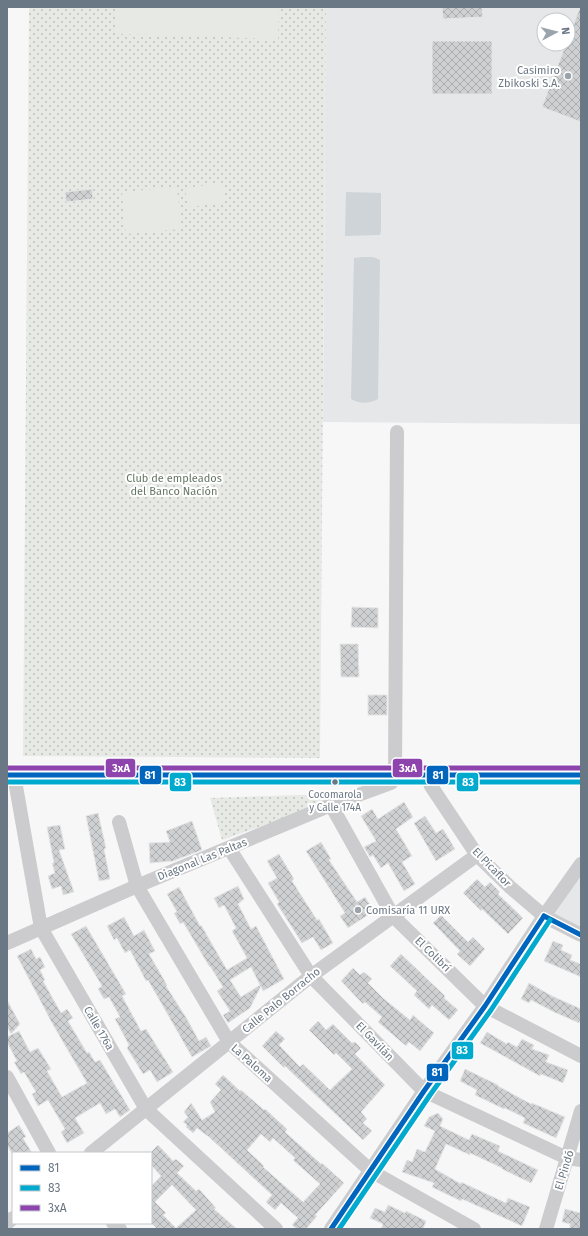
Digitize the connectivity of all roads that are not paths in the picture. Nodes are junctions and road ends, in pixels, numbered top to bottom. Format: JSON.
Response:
{"nodes":[{"id":1,"x":397,"y":432,"type":"dead end"},
{"id":2,"x":11,"y":775,"type":"edge"},
{"id":3,"x":395,"y":775,"type":"junction"},
{"id":4,"x":427,"y":775,"type":"junction"},
{"id":5,"x":581,"y":775,"type":"edge"},
{"id":6,"x":331,"y":805,"type":"junction"},
{"id":7,"x":119,"y":822,"type":"dead end"},
{"id":8,"x":229,"y":848,"type":"junction"},
{"id":9,"x":477,"y":855,"type":"junction"},
{"id":10,"x":581,"y":864,"type":"edge"},
{"id":11,"x":137,"y":886,"type":"junction"},
{"id":12,"x":393,"y":916,"type":"junction"},
{"id":13,"x":544,"y":916,"type":"junction"},
{"id":14,"x":42,"y":928,"type":"junction"},
{"id":15,"x":581,"y":935,"type":"edge"},
{"id":16,"x":7,"y":942,"type":"edge"},
{"id":17,"x":311,"y":976,"type":"junction"},
{"id":18,"x":485,"y":1006,"type":"junction"},
{"id":19,"x":229,"y":1042,"type":"junction"},
{"id":20,"x":581,"y":1056,"type":"edge"},
{"id":21,"x":7,"y":1077,"type":"edge"},
{"id":22,"x":424,"y":1091,"type":"junction"},
{"id":23,"x":146,"y":1109,"type":"junction"},
{"id":24,"x":581,"y":1111,"type":"edge"},
{"id":25,"x":48,"y":1152,"type":"edge"},
{"id":26,"x":92,"y":1152,"type":"edge"},
{"id":27,"x":574,"y":1159,"type":"edge"},
{"id":28,"x":371,"y":1171,"type":"junction"},
{"id":29,"x":276,"y":1229,"type":"edge"},
{"id":30,"x":331,"y":1229,"type":"edge"},
{"id":31,"x":474,"y":1229,"type":"edge"},
{"id":32,"x":546,"y":1229,"type":"edge"}],
"edges":[{"from":1,"to":3,"type":"street"},
{"from":2,"to":3,"type":"main road"},
{"from":2,"to":14,"type":"street","name":"Calle 176a"},
{"from":3,"to":4,"type":"main road"},
{"from":3,"to":6,"type":"street","name":"Diagonal Las Paltas"},
{"from":4,"to":5,"type":"main road"},
{"from":4,"to":9,"type":"street","name":"El Picaflor"},
{"from":6,"to":8,"type":"street","name":"Diagonal Las Paltas"},
{"from":6,"to":12,"type":"street","name":"El Colibrí"},
{"from":7,"to":11,"type":"street","name":"La Paloma"},
{"from":8,"to":11,"type":"street","name":"Diagonal Las Paltas"},
{"from":8,"to":17,"type":"street","name":"El Gavilán"},
{"from":9,"to":12,"type":"street","name":"Calle Palo Borracho"},
{"from":9,"to":13,"type":"street","name":"El Picaflor"},
{"from":10,"to":13,"type":"street"},
{"from":11,"to":14,"type":"street","name":"Diagonal Las Paltas"},
{"from":11,"to":19,"type":"street","name":"La Paloma"},
{"from":12,"to":17,"type":"street","name":"Calle Palo Borracho"},
{"from":12,"to":18,"type":"street","name":"El Colibrí"},
{"from":13,"to":15,"type":"street","name":"El Picaflor"},
{"from":13,"to":18,"type":"street"},
{"from":14,"to":16,"type":"street","name":"Diagonal Las Paltas"},
{"from":14,"to":23,"type":"street","name":"Calle 176a"},
{"from":17,"to":19,"type":"street","name":"Calle Palo Borracho"},
{"from":17,"to":22,"type":"street","name":"El Gavilán"},
{"from":18,"to":20,"type":"street","name":"El Colibrí"},
{"from":18,"to":22,"type":"street"},
{"from":19,"to":23,"type":"street","name":"Calle Palo Borracho"},
{"from":19,"to":28,"type":"street","name":"La Paloma"},
{"from":21,"to":25,"type":"street"},
{"from":22,"to":27,"type":"street","name":"El Gavilán"},
{"from":22,"to":28,"type":"street"},
{"from":23,"to":26,"type":"street","name":"Calle Palo Borracho"},
{"from":23,"to":29,"type":"street","name":"Calle 176a"},
{"from":24,"to":27,"type":"street","name":"El Pindó"},
{"from":27,"to":32,"type":"street","name":"El Pindó"},
{"from":28,"to":30,"type":"street"},
{"from":28,"to":31,"type":"street","name":"La Paloma"}]}
